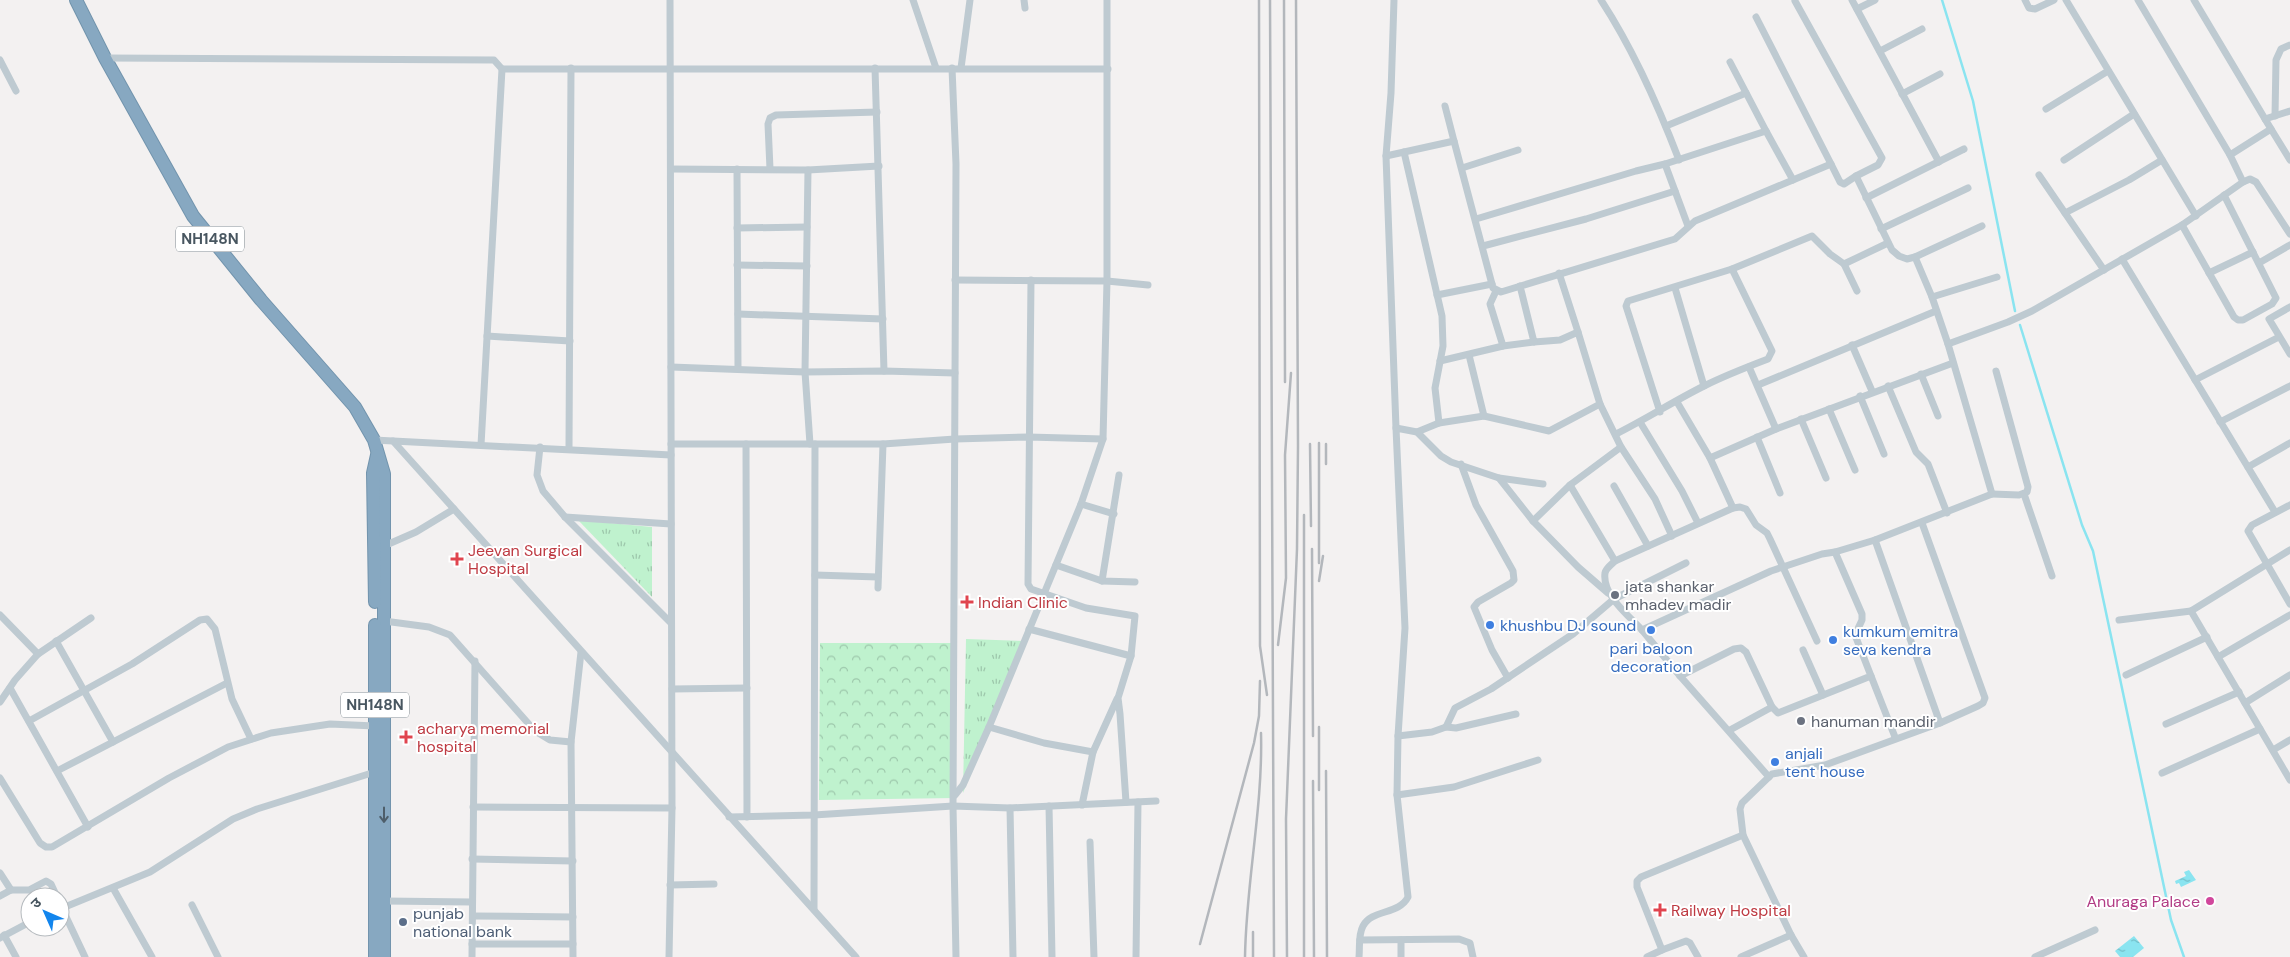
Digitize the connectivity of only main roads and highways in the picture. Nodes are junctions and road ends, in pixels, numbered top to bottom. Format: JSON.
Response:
{"nodes":[{"id":1,"x":76,"y":0,"type":"edge"},
{"id":2,"x":375,"y":446,"type":"junction"},
{"id":3,"x":375,"y":957,"type":"edge"},
{"id":4,"x":384,"y":957,"type":"edge"}],
"edges":[{"from":1,"to":2,"type":"highway","number":"NH148N"},
{"from":2,"to":3,"type":"highway","number":"NH148N"},
{"from":2,"to":4,"type":"highway","number":"NH148N","one_way":true}]}
